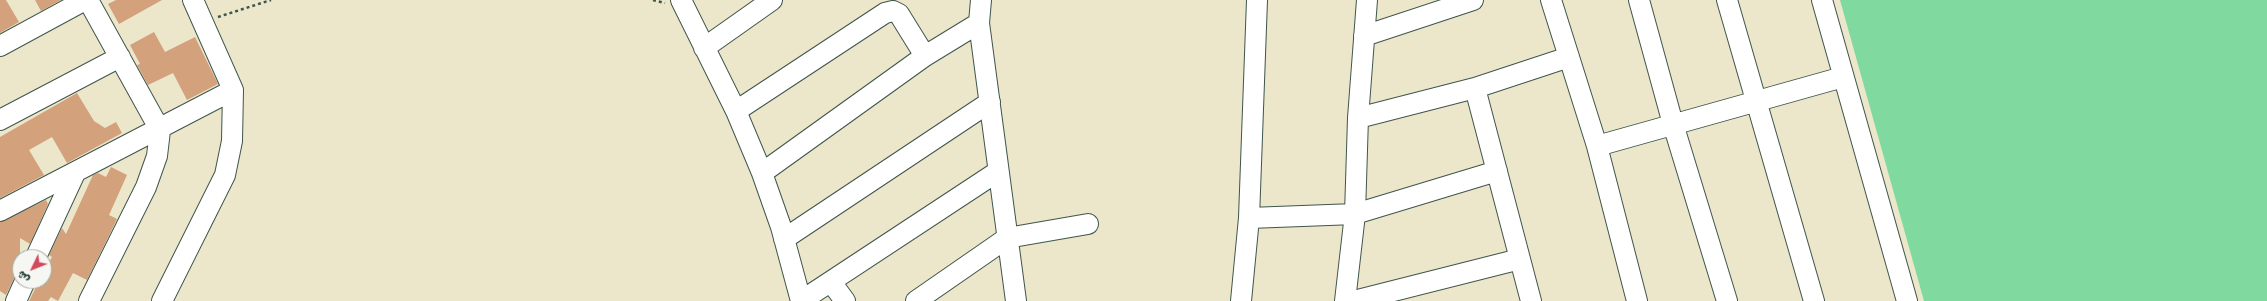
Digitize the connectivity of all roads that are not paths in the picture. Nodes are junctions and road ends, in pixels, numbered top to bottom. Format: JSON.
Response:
{"nodes":[{"id":1,"x":86,"y":0,"type":"edge"},
{"id":2,"x":193,"y":0,"type":"edge"},
{"id":3,"x":680,"y":0,"type":"edge"},
{"id":4,"x":772,"y":0,"type":"edge"},
{"id":5,"x":981,"y":0,"type":"edge"},
{"id":6,"x":1258,"y":0,"type":"edge"},
{"id":7,"x":1367,"y":0,"type":"edge"},
{"id":8,"x":1473,"y":0,"type":"edge"},
{"id":9,"x":1551,"y":0,"type":"edge"},
{"id":10,"x":1639,"y":0,"type":"edge"},
{"id":11,"x":1727,"y":0,"type":"edge"},
{"id":12,"x":1822,"y":0,"type":"edge"},
{"id":13,"x":979,"y":23,"type":"junction"},
{"id":14,"x":1364,"y":36,"type":"junction"},
{"id":15,"x":0,"y":46,"type":"edge"},
{"id":16,"x":704,"y":48,"type":"junction"},
{"id":17,"x":925,"y":56,"type":"junction"},
{"id":18,"x":120,"y":57,"type":"junction"},
{"id":19,"x":1569,"y":57,"type":"junction"},
{"id":20,"x":1843,"y":76,"type":"junction"},
{"id":21,"x":1475,"y":88,"type":"junction"},
{"id":22,"x":233,"y":90,"type":"junction"},
{"id":23,"x":1756,"y":100,"type":"junction"},
{"id":24,"x":990,"y":102,"type":"junction"},
{"id":25,"x":736,"y":111,"type":"junction"},
{"id":26,"x":1358,"y":118,"type":"junction"},
{"id":27,"x":0,"y":120,"type":"edge"},
{"id":28,"x":1673,"y":124,"type":"junction"},
{"id":29,"x":160,"y":130,"type":"junction"},
{"id":30,"x":1597,"y":146,"type":"junction"},
{"id":31,"x":1497,"y":171,"type":"junction"},
{"id":32,"x":998,"y":172,"type":"junction"},
{"id":33,"x":75,"y":173,"type":"junction"},
{"id":34,"x":762,"y":173,"type":"junction"},
{"id":35,"x":0,"y":211,"type":"edge"},
{"id":36,"x":1355,"y":214,"type":"junction"},
{"id":37,"x":1249,"y":218,"type":"junction"},
{"id":38,"x":1088,"y":224,"type":"dead end"},
{"id":39,"x":1007,"y":238,"type":"junction"},
{"id":40,"x":784,"y":239,"type":"junction"},
{"id":41,"x":40,"y":249,"type":"edge"},
{"id":42,"x":1520,"y":259,"type":"junction"},
{"id":43,"x":831,"y":282,"type":"junction"},
{"id":44,"x":21,"y":289,"type":"edge"},
{"id":45,"x":16,"y":301,"type":"edge"},
{"id":46,"x":88,"y":301,"type":"edge"},
{"id":47,"x":162,"y":301,"type":"edge"},
{"id":48,"x":801,"y":301,"type":"edge"},
{"id":49,"x":845,"y":301,"type":"edge"},
{"id":50,"x":916,"y":301,"type":"edge"},
{"id":51,"x":1016,"y":301,"type":"edge"},
{"id":52,"x":1241,"y":301,"type":"edge"},
{"id":53,"x":1344,"y":301,"type":"edge"},
{"id":54,"x":1354,"y":301,"type":"edge"},
{"id":55,"x":1531,"y":301,"type":"edge"},
{"id":56,"x":1637,"y":301,"type":"edge"},
{"id":57,"x":1727,"y":301,"type":"edge"},
{"id":58,"x":1814,"y":301,"type":"edge"},
{"id":59,"x":1907,"y":301,"type":"edge"}],
"edges":[{"from":1,"to":15,"type":"street"},
{"from":1,"to":18,"type":"street"},
{"from":2,"to":22,"type":"street"},
{"from":3,"to":16,"type":"street"},
{"from":4,"to":16,"type":"street"},
{"from":5,"to":13,"type":"street"},
{"from":6,"to":37,"type":"street"},
{"from":7,"to":14,"type":"street"},
{"from":8,"to":14,"type":"street"},
{"from":9,"to":19,"type":"street"},
{"from":10,"to":28,"type":"street"},
{"from":11,"to":23,"type":"street"},
{"from":12,"to":20,"type":"street"},
{"from":13,"to":17,"type":"street"},
{"from":13,"to":24,"type":"street"},
{"from":14,"to":26,"type":"street"},
{"from":16,"to":25,"type":"street"},
{"from":17,"to":25,"type":"street"},
{"from":17,"to":34,"type":"street"},
{"from":18,"to":27,"type":"street"},
{"from":18,"to":29,"type":"street"},
{"from":19,"to":21,"type":"street"},
{"from":19,"to":30,"type":"street"},
{"from":20,"to":23,"type":"street"},
{"from":20,"to":59,"type":"street"},
{"from":21,"to":26,"type":"street"},
{"from":21,"to":31,"type":"street"},
{"from":22,"to":29,"type":"street"},
{"from":22,"to":47,"type":"street"},
{"from":23,"to":28,"type":"street"},
{"from":23,"to":58,"type":"street"},
{"from":24,"to":32,"type":"street"},
{"from":24,"to":40,"type":"street"},
{"from":25,"to":34,"type":"street"},
{"from":26,"to":36,"type":"street"},
{"from":28,"to":30,"type":"street"},
{"from":28,"to":57,"type":"street"},
{"from":29,"to":33,"type":"street"},
{"from":29,"to":46,"type":"street"},
{"from":30,"to":56,"type":"street"},
{"from":31,"to":36,"type":"street"},
{"from":31,"to":42,"type":"street"},
{"from":32,"to":39,"type":"street"},
{"from":32,"to":43,"type":"street"},
{"from":33,"to":35,"type":"street"},
{"from":33,"to":41,"type":"street"},
{"from":34,"to":40,"type":"street"},
{"from":36,"to":37,"type":"street"},
{"from":36,"to":53,"type":"street"},
{"from":37,"to":52,"type":"street"},
{"from":38,"to":39,"type":"street"},
{"from":39,"to":50,"type":"street"},
{"from":39,"to":51,"type":"street"},
{"from":40,"to":48,"type":"street"},
{"from":42,"to":54,"type":"street"},
{"from":42,"to":55,"type":"street"},
{"from":43,"to":48,"type":"street"},
{"from":43,"to":49,"type":"street"},
{"from":44,"to":45,"type":"street"}]}
